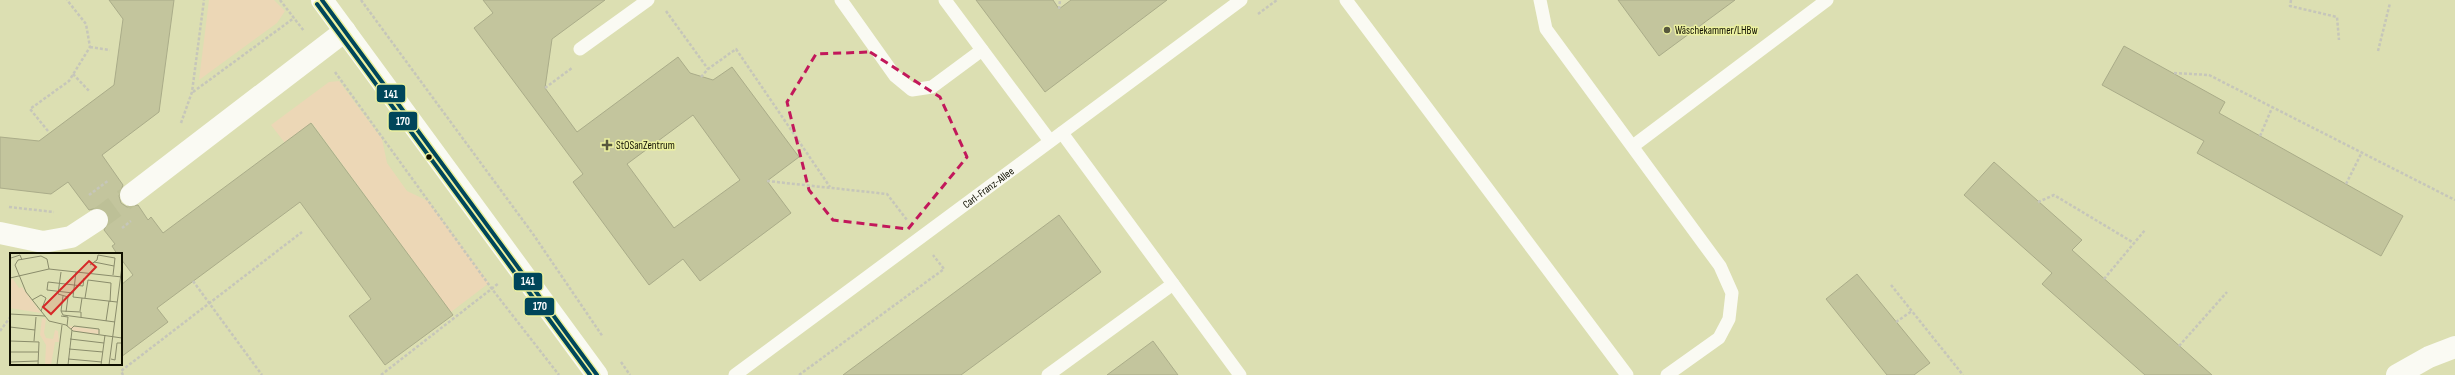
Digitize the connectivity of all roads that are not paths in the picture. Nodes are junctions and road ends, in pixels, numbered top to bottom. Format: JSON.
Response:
{"nodes":[{"id":1,"x":322,"y":0,"type":"edge"},
{"id":2,"x":648,"y":0,"type":"edge"},
{"id":3,"x":841,"y":0,"type":"edge"},
{"id":4,"x":945,"y":0,"type":"edge"},
{"id":5,"x":1241,"y":0,"type":"edge"},
{"id":6,"x":1346,"y":0,"type":"edge"},
{"id":7,"x":1540,"y":0,"type":"edge"},
{"id":8,"x":1827,"y":0,"type":"edge"},
{"id":9,"x":345,"y":31,"type":"junction"},
{"id":10,"x":580,"y":49,"type":"dead end"},
{"id":11,"x":982,"y":50,"type":"junction"},
{"id":12,"x":1062,"y":133,"type":"junction"},
{"id":13,"x":1050,"y":141,"type":"junction"},
{"id":14,"x":1633,"y":146,"type":"junction"},
{"id":15,"x":131,"y":195,"type":"tunnel mouth"},
{"id":16,"x":97,"y":220,"type":"tunnel mouth"},
{"id":17,"x":0,"y":232,"type":"edge"},
{"id":18,"x":1174,"y":284,"type":"junction"},
{"id":19,"x":2455,"y":347,"type":"edge"},
{"id":20,"x":597,"y":375,"type":"edge"},
{"id":21,"x":735,"y":375,"type":"edge"},
{"id":22,"x":1048,"y":375,"type":"edge"},
{"id":23,"x":1240,"y":375,"type":"edge"},
{"id":24,"x":1627,"y":375,"type":"edge"},
{"id":25,"x":1667,"y":375,"type":"edge"},
{"id":26,"x":2397,"y":375,"type":"edge"}],
"edges":[{"from":1,"to":9,"type":"main road"},
{"from":2,"to":10,"type":"lane"},
{"from":3,"to":11,"type":"lane"},
{"from":4,"to":11,"type":"lane"},
{"from":5,"to":12,"type":"lane","name":"Carl-Franz-Allee"},
{"from":6,"to":24,"type":"lane"},
{"from":7,"to":14,"type":"lane"},
{"from":8,"to":14,"type":"lane"},
{"from":9,"to":15,"type":"main road"},
{"from":9,"to":20,"type":"main road"},
{"from":11,"to":13,"type":"lane"},
{"from":12,"to":13,"type":"lane","name":"Carl-Franz-Allee"},
{"from":12,"to":18,"type":"lane"},
{"from":13,"to":21,"type":"lane","name":"Carl-Franz-Allee"},
{"from":14,"to":25,"type":"lane"},
{"from":16,"to":17,"type":"main road"},
{"from":18,"to":22,"type":"lane"},
{"from":18,"to":23,"type":"lane"},
{"from":19,"to":26,"type":"main road"}]}
